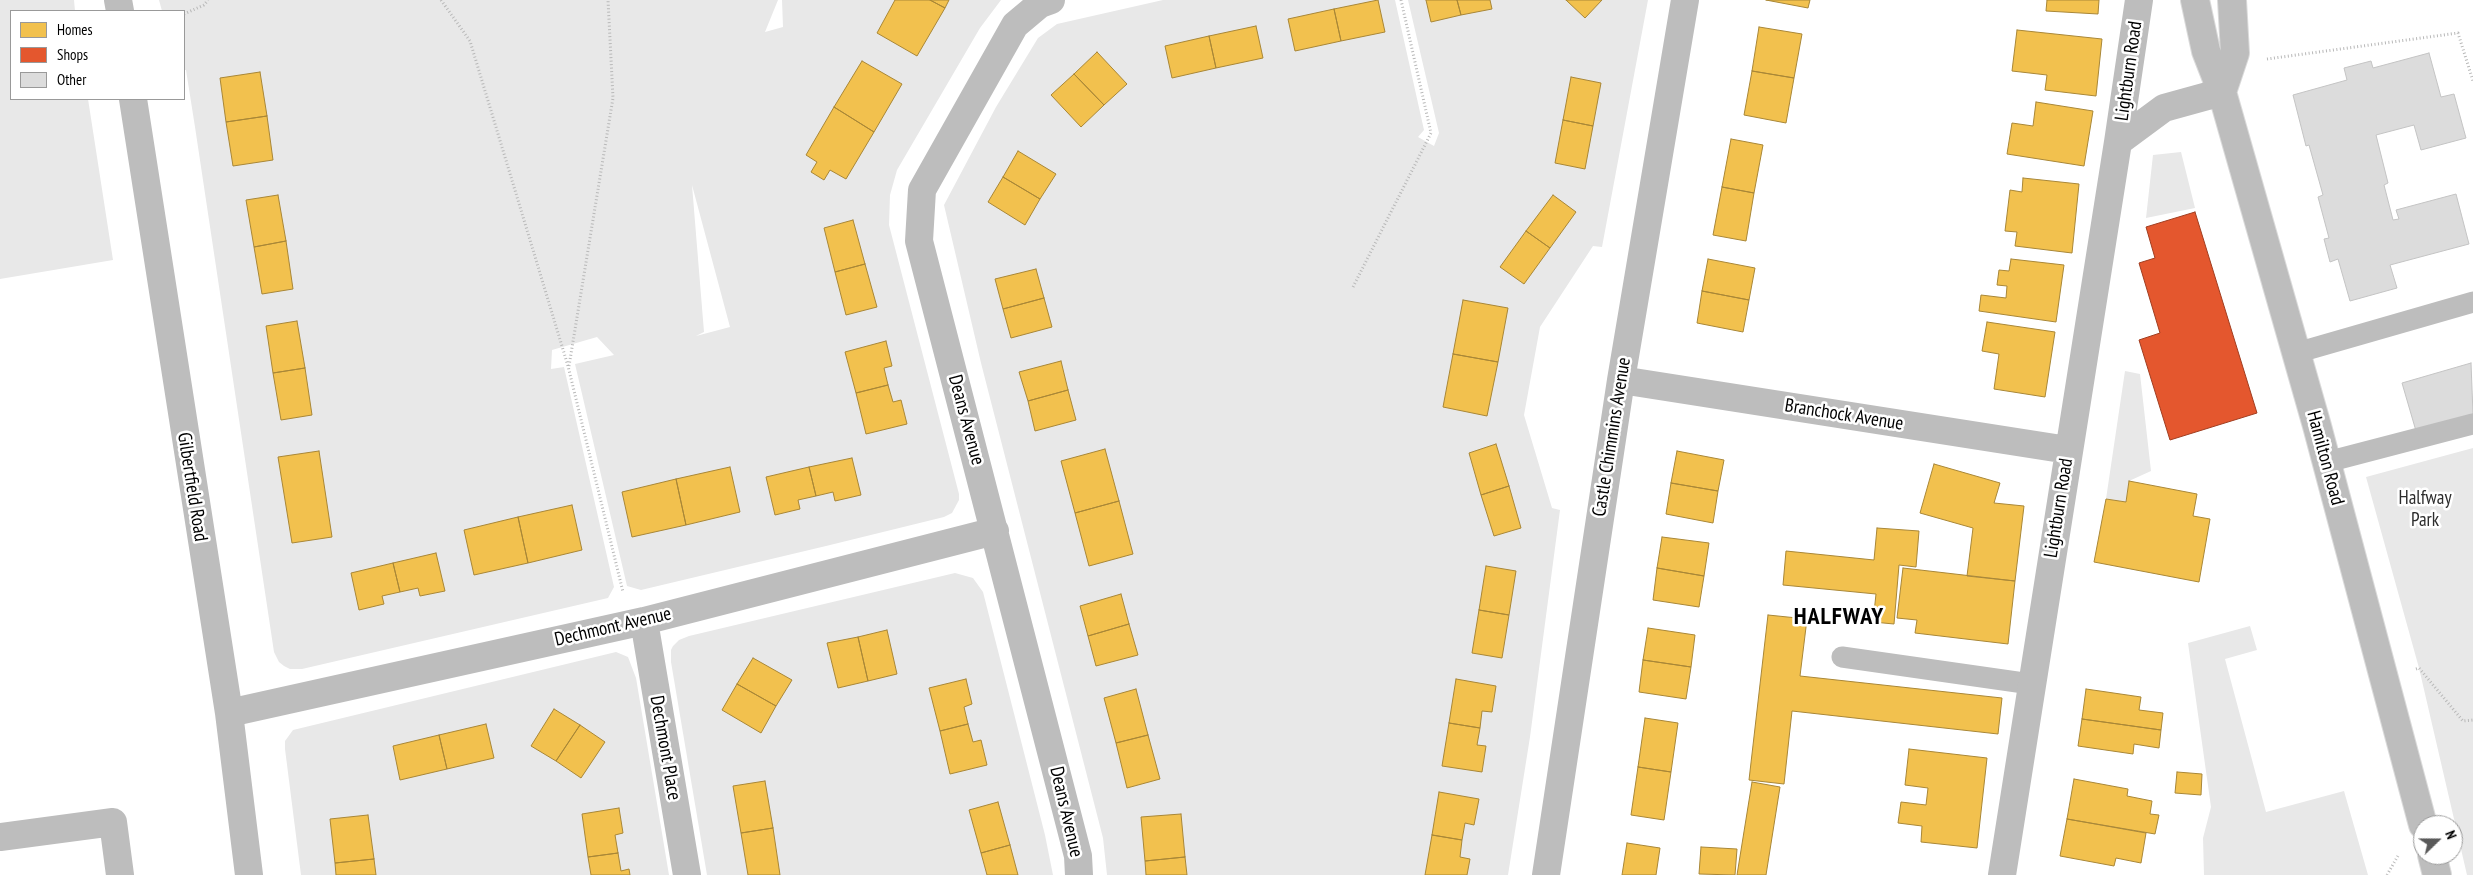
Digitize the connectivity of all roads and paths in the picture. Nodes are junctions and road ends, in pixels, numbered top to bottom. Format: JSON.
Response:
{"nodes":[{"id":1,"x":208,"y":0,"type":"edge"},
{"id":2,"x":442,"y":0,"type":"edge"},
{"id":3,"x":608,"y":0,"type":"edge"},
{"id":4,"x":1051,"y":0,"type":"edge"},
{"id":5,"x":1401,"y":0,"type":"edge"},
{"id":6,"x":1685,"y":0,"type":"edge"},
{"id":7,"x":2139,"y":0,"type":"edge"},
{"id":8,"x":2195,"y":0,"type":"edge"},
{"id":9,"x":2232,"y":0,"type":"edge"},
{"id":10,"x":185,"y":14,"type":"edge"},
{"id":11,"x":2265,"y":60,"type":"dead end"},
{"id":12,"x":2473,"y":81,"type":"edge"},
{"id":13,"x":2222,"y":92,"type":"junction"},
{"id":14,"x":133,"y":100,"type":"edge"},
{"id":15,"x":2118,"y":142,"type":"junction"},
{"id":16,"x":1353,"y":287,"type":"dead end"},
{"id":17,"x":2473,"y":302,"type":"edge"},
{"id":18,"x":2296,"y":353,"type":"junction"},
{"id":19,"x":568,"y":366,"type":"junction"},
{"id":20,"x":1621,"y":380,"type":"junction"},
{"id":21,"x":2473,"y":424,"type":"edge"},
{"id":22,"x":2068,"y":450,"type":"junction"},
{"id":23,"x":2326,"y":462,"type":"junction"},
{"id":24,"x":995,"y":531,"type":"junction"},
{"id":25,"x":644,"y":621,"type":"junction"},
{"id":26,"x":1842,"y":657,"type":"dead end"},
{"id":27,"x":2384,"y":678,"type":"junction"},
{"id":28,"x":2031,"y":684,"type":"junction"},
{"id":29,"x":229,"y":713,"type":"junction"},
{"id":30,"x":2473,"y":720,"type":"edge"},
{"id":31,"x":2420,"y":815,"type":"edge"},
{"id":32,"x":0,"y":837,"type":"edge"},
{"id":33,"x":120,"y":875,"type":"edge"},
{"id":34,"x":249,"y":875,"type":"edge"},
{"id":35,"x":687,"y":875,"type":"edge"},
{"id":36,"x":1079,"y":875,"type":"edge"},
{"id":37,"x":1546,"y":875,"type":"edge"},
{"id":38,"x":2002,"y":875,"type":"edge"}],
"edges":[{"from":1,"to":10,"type":"path"},
{"from":2,"to":19,"type":"path"},
{"from":3,"to":19,"type":"path"},
{"from":4,"to":24,"type":"street","name":"Deans Avenue"},
{"from":5,"to":16,"type":"path"},
{"from":6,"to":20,"type":"street","name":"Castle Chimmins Avenue"},
{"from":7,"to":15,"type":"street","name":"Lightburn Road"},
{"from":8,"to":13,"type":"street","name":"Hamilton Road"},
{"from":9,"to":13,"type":"street"},
{"from":11,"to":12,"type":"path"},
{"from":13,"to":15,"type":"street","name":"Lightburn Road"},
{"from":13,"to":18,"type":"street","name":"Hamilton Road"},
{"from":14,"to":29,"type":"street","name":"Gilbertfield Road"},
{"from":15,"to":22,"type":"street","name":"Lightburn Road"},
{"from":17,"to":18,"type":"lane"},
{"from":18,"to":23,"type":"street","name":"Hamilton Road"},
{"from":19,"to":25,"type":"path"},
{"from":20,"to":22,"type":"street","name":"Branchock Avenue"},
{"from":20,"to":37,"type":"street","name":"Castle Chimmins Avenue"},
{"from":21,"to":23,"type":"lane"},
{"from":22,"to":28,"type":"street","name":"Lightburn Road"},
{"from":23,"to":27,"type":"street","name":"Hamilton Road"},
{"from":24,"to":25,"type":"street","name":"Dechmont Avenue"},
{"from":24,"to":36,"type":"street","name":"Deans Avenue"},
{"from":25,"to":29,"type":"street","name":"Dechmont Avenue"},
{"from":25,"to":35,"type":"street","name":"Dechmont Place"},
{"from":26,"to":28,"type":"lane"},
{"from":27,"to":30,"type":"path"},
{"from":27,"to":31,"type":"street","name":"Hamilton Road"},
{"from":28,"to":38,"type":"street","name":"Lightburn Road"},
{"from":29,"to":34,"type":"street","name":"Gilbertfield Road"},
{"from":32,"to":33,"type":"street"}]}
